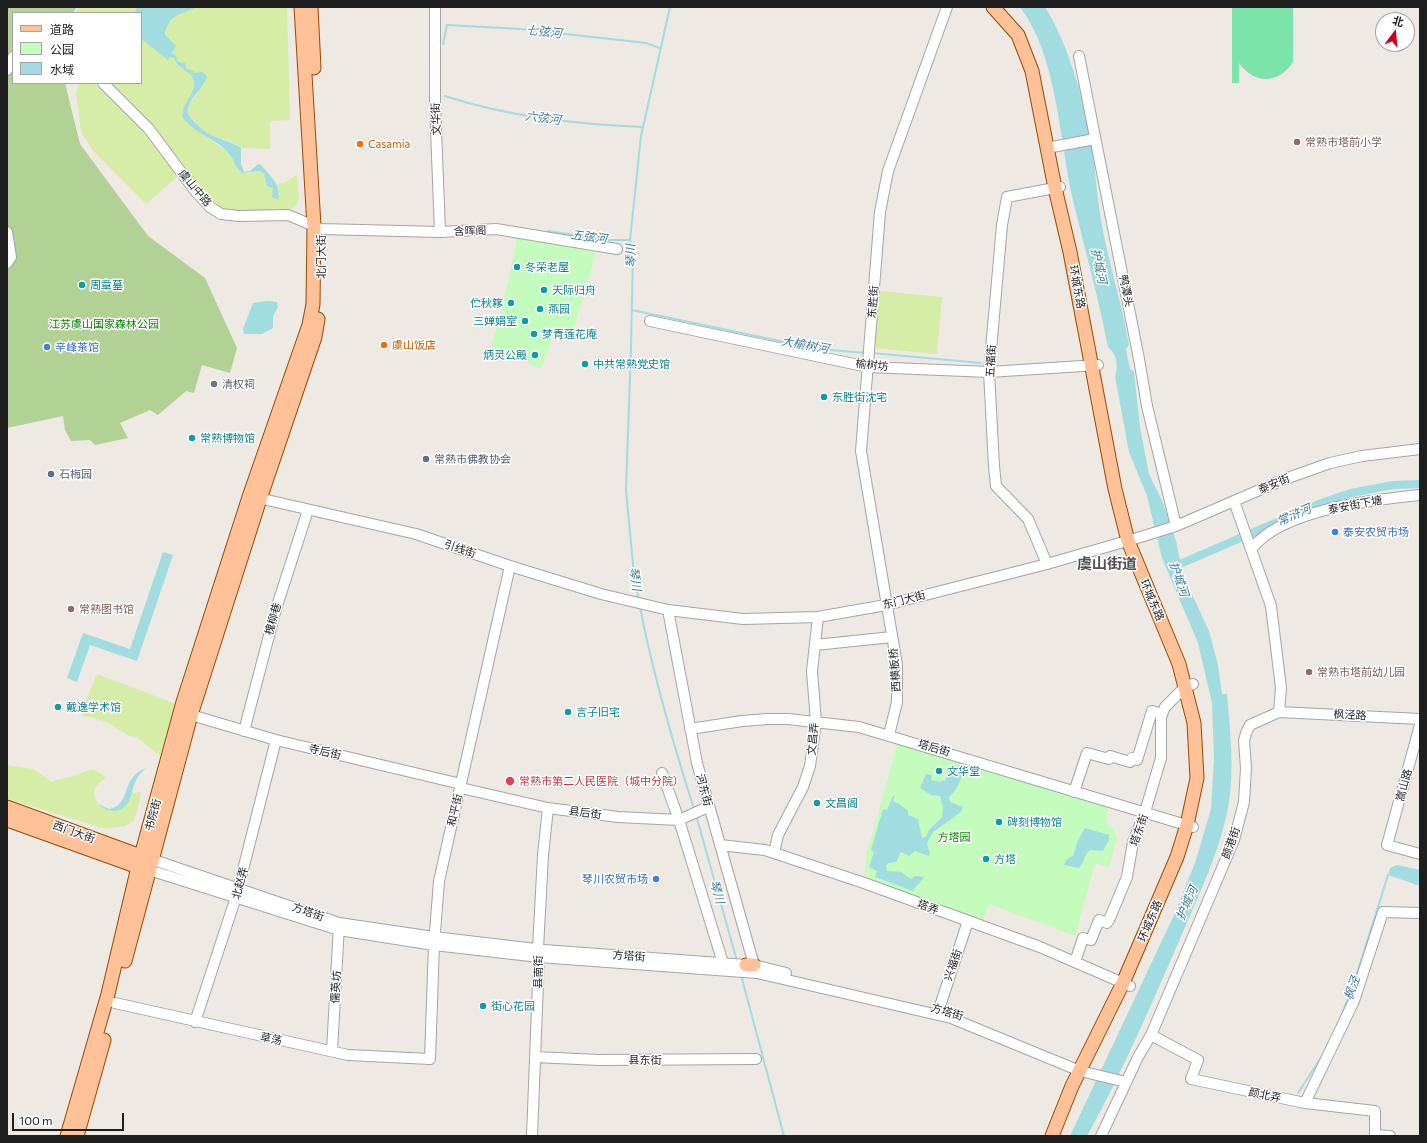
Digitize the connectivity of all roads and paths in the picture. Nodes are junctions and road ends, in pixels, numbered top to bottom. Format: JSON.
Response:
{"nodes":[{"id":1,"x":301,"y":7,"type":"edge"},
{"id":2,"x":311,"y":7,"type":"edge"},
{"id":3,"x":435,"y":7,"type":"edge"},
{"id":4,"x":948,"y":7,"type":"edge"},
{"id":5,"x":993,"y":7,"type":"edge"},
{"id":6,"x":1000,"y":7,"type":"edge"},
{"id":7,"x":1079,"y":56,"type":"dead end"},
{"id":8,"x":12,"y":59,"type":"edge"},
{"id":9,"x":7,"y":70,"type":"edge"},
{"id":10,"x":105,"y":84,"type":"edge"},
{"id":11,"x":1095,"y":139,"type":"junction"},
{"id":12,"x":1052,"y":147,"type":"junction"},
{"id":13,"x":1057,"y":187,"type":"junction"},
{"id":14,"x":318,"y":227,"type":"junction"},
{"id":15,"x":7,"y":232,"type":"edge"},
{"id":16,"x":440,"y":232,"type":"junction"},
{"id":17,"x":616,"y":249,"type":"dead end"},
{"id":18,"x":7,"y":263,"type":"edge"},
{"id":19,"x":650,"y":321,"type":"dead end"},
{"id":20,"x":869,"y":364,"type":"junction"},
{"id":21,"x":1095,"y":365,"type":"junction"},
{"id":22,"x":989,"y":372,"type":"junction"},
{"id":23,"x":1420,"y":449,"type":"edge"},
{"id":24,"x":1420,"y":496,"type":"edge"},
{"id":25,"x":255,"y":498,"type":"junction"},
{"id":26,"x":1234,"y":501,"type":"junction"},
{"id":27,"x":308,"y":510,"type":"junction"},
{"id":28,"x":1176,"y":526,"type":"junction"},
{"id":29,"x":1131,"y":540,"type":"junction"},
{"id":30,"x":1252,"y":548,"type":"junction"},
{"id":31,"x":1047,"y":564,"type":"junction"},
{"id":32,"x":510,"y":566,"type":"junction"},
{"id":33,"x":886,"y":605,"type":"junction"},
{"id":34,"x":668,"y":610,"type":"junction"},
{"id":35,"x":818,"y":617,"type":"junction"},
{"id":36,"x":892,"y":637,"type":"junction"},
{"id":37,"x":815,"y":645,"type":"junction"},
{"id":38,"x":1189,"y":686,"type":"junction"},
{"id":39,"x":1279,"y":712,"type":"junction"},
{"id":40,"x":1162,"y":714,"type":"junction"},
{"id":41,"x":191,"y":715,"type":"junction"},
{"id":42,"x":1420,"y":719,"type":"edge"},
{"id":43,"x":816,"y":722,"type":"junction"},
{"id":44,"x":1420,"y":725,"type":"edge"},
{"id":45,"x":690,"y":729,"type":"junction"},
{"id":46,"x":244,"y":731,"type":"junction"},
{"id":47,"x":889,"y":735,"type":"junction"},
{"id":48,"x":276,"y":740,"type":"junction"},
{"id":49,"x":662,"y":773,"type":"dead end"},
{"id":50,"x":461,"y":786,"type":"junction"},
{"id":51,"x":1074,"y":792,"type":"junction"},
{"id":52,"x":7,"y":807,"type":"edge"},
{"id":53,"x":708,"y":807,"type":"junction"},
{"id":54,"x":548,"y":808,"type":"junction"},
{"id":55,"x":1145,"y":812,"type":"junction"},
{"id":56,"x":7,"y":820,"type":"edge"},
{"id":57,"x":679,"y":820,"type":"junction"},
{"id":58,"x":1190,"y":826,"type":"junction"},
{"id":59,"x":720,"y":844,"type":"junction"},
{"id":60,"x":774,"y":853,"type":"junction"},
{"id":61,"x":1420,"y":854,"type":"edge"},
{"id":62,"x":145,"y":863,"type":"junction"},
{"id":63,"x":238,"y":893,"type":"junction"},
{"id":64,"x":1420,"y":913,"type":"edge"},
{"id":65,"x":968,"y":921,"type":"junction"},
{"id":66,"x":339,"y":927,"type":"junction"},
{"id":67,"x":434,"y":941,"type":"junction"},
{"id":68,"x":538,"y":953,"type":"junction"},
{"id":69,"x":1075,"y":962,"type":"junction"},
{"id":70,"x":729,"y":966,"type":"junction"},
{"id":71,"x":749,"y":967,"type":"junction"},
{"id":72,"x":1126,"y":985,"type":"junction"},
{"id":73,"x":115,"y":1003,"type":"junction"},
{"id":74,"x":939,"y":1008,"type":"junction"},
{"id":75,"x":195,"y":1022,"type":"junction"},
{"id":76,"x":1151,"y":1035,"type":"junction"},
{"id":77,"x":332,"y":1051,"type":"junction"},
{"id":78,"x":535,"y":1057,"type":"junction"},
{"id":79,"x":430,"y":1058,"type":"joint"},
{"id":80,"x":756,"y":1059,"type":"dead end"},
{"id":81,"x":1090,"y":1070,"type":"junction"},
{"id":82,"x":1126,"y":1082,"type":"junction"},
{"id":83,"x":1305,"y":1103,"type":"junction"},
{"id":84,"x":66,"y":1136,"type":"edge"},
{"id":85,"x":77,"y":1136,"type":"edge"},
{"id":86,"x":532,"y":1136,"type":"edge"},
{"id":87,"x":1052,"y":1136,"type":"edge"},
{"id":88,"x":1060,"y":1136,"type":"edge"},
{"id":89,"x":1101,"y":1136,"type":"edge"},
{"id":90,"x":1390,"y":1136,"type":"edge"}],
"edges":[{"from":1,"to":14,"type":"main road","name":"北门大街"},
{"from":2,"to":14,"type":"main road","name":"北门大街"},
{"from":3,"to":16,"type":"street","name":"文华街"},
{"from":4,"to":20,"type":"street","name":"东胜街"},
{"from":5,"to":13,"type":"main road","name":"环城东路"},
{"from":6,"to":12,"type":"main road","name":"环城东路"},
{"from":7,"to":11,"type":"street","name":"鸭潭头"},
{"from":8,"to":9,"type":"street"},
{"from":10,"to":14,"type":"street","name":"虞山中路"},
{"from":11,"to":12,"type":"street"},
{"from":11,"to":28,"type":"street","name":"鸭潭头"},
{"from":12,"to":13,"type":"main road","name":"环城东路"},
{"from":13,"to":21,"type":"main road","name":"环城东路"},
{"from":13,"to":22,"type":"street","name":"五福街"},
{"from":14,"to":16,"type":"street","name":"含晖阁"},
{"from":14,"to":25,"type":"main road","name":"北门大街"},
{"from":15,"to":18,"type":"street"},
{"from":16,"to":17,"type":"street","name":"含晖阁"},
{"from":19,"to":20,"type":"street","name":"榆树坊"},
{"from":20,"to":22,"type":"street","name":"榆树坊"},
{"from":20,"to":33,"type":"street","name":"东胜街"},
{"from":21,"to":22,"type":"street","name":"榆树坊"},
{"from":21,"to":29,"type":"main road","name":"环城东路"},
{"from":22,"to":31,"type":"street","name":"五福街"},
{"from":23,"to":26,"type":"street","name":"泰安街"},
{"from":24,"to":30,"type":"street","name":"泰安街下塘"},
{"from":25,"to":27,"type":"street","name":"引线街"},
{"from":25,"to":41,"type":"main road","name":"书院街"},
{"from":25,"to":62,"type":"main road","name":"书院街"},
{"from":26,"to":28,"type":"street","name":"泰安街"},
{"from":26,"to":30,"type":"street"},
{"from":27,"to":32,"type":"street","name":"引线街"},
{"from":27,"to":46,"type":"street","name":"槐柳巷"},
{"from":28,"to":29,"type":"street","name":"泰安街"},
{"from":29,"to":31,"type":"street","name":"东门大街"},
{"from":29,"to":38,"type":"main road","name":"环城东路"},
{"from":30,"to":39,"type":"street"},
{"from":31,"to":33,"type":"street","name":"东门大街"},
{"from":32,"to":34,"type":"street","name":"引线街"},
{"from":32,"to":50,"type":"street","name":"和平街"},
{"from":33,"to":35,"type":"street","name":"东门大街"},
{"from":33,"to":36,"type":"street","name":"西横板桥"},
{"from":34,"to":35,"type":"street","name":"东门大街"},
{"from":34,"to":45,"type":"street","name":"河东街"},
{"from":35,"to":37,"type":"street","name":"文昌弄"},
{"from":36,"to":37,"type":"street"},
{"from":36,"to":47,"type":"street","name":"西横板桥"},
{"from":37,"to":43,"type":"street","name":"文昌弄"},
{"from":38,"to":40,"type":"street"},
{"from":38,"to":58,"type":"main road","name":"环城东路"},
{"from":39,"to":42,"type":"street","name":"枫泾路"},
{"from":39,"to":76,"type":"street","name":"颜港街"},
{"from":40,"to":51,"type":"street"},
{"from":40,"to":55,"type":"street","name":"塔东街"},
{"from":41,"to":46,"type":"street","name":"寺后街"},
{"from":41,"to":62,"type":"main road","name":"书院街"},
{"from":43,"to":45,"type":"street","name":"塔后街"},
{"from":43,"to":47,"type":"street","name":"塔后街"},
{"from":43,"to":60,"type":"street","name":"文昌弄"},
{"from":44,"to":61,"type":"street","name":"嵩山路"},
{"from":45,"to":53,"type":"street","name":"河东街"},
{"from":46,"to":48,"type":"street","name":"寺后街"},
{"from":47,"to":51,"type":"street","name":"塔后街"},
{"from":48,"to":50,"type":"street","name":"寺后街"},
{"from":48,"to":63,"type":"street","name":"北赵弄"},
{"from":49,"to":57,"type":"street"},
{"from":50,"to":54,"type":"street","name":"县后街"},
{"from":50,"to":67,"type":"street","name":"和平街"},
{"from":51,"to":55,"type":"street","name":"塔后街"},
{"from":52,"to":62,"type":"main road","name":"西门大街"},
{"from":53,"to":57,"type":"street"},
{"from":53,"to":59,"type":"street","name":"河东街"},
{"from":54,"to":57,"type":"street","name":"县后街"},
{"from":54,"to":68,"type":"street","name":"县南街"},
{"from":55,"to":58,"type":"street","name":"塔后街"},
{"from":55,"to":69,"type":"street","name":"塔东街"},
{"from":56,"to":62,"type":"main road","name":"西门大街"},
{"from":57,"to":70,"type":"street"},
{"from":58,"to":72,"type":"main road","name":"环城东路"},
{"from":59,"to":60,"type":"street","name":"塔弄"},
{"from":59,"to":71,"type":"street","name":"河东街"},
{"from":60,"to":65,"type":"street","name":"塔弄"},
{"from":62,"to":63,"type":"street","name":"方塔街"},
{"from":62,"to":73,"type":"main road","name":"书院街"},
{"from":62,"to":84,"type":"main road","name":"书院街"},
{"from":63,"to":66,"type":"street","name":"方塔街"},
{"from":63,"to":75,"type":"street","name":"北赵弄"},
{"from":64,"to":83,"type":"street"},
{"from":65,"to":69,"type":"street","name":"塔弄"},
{"from":65,"to":74,"type":"street","name":"兴福街"},
{"from":66,"to":67,"type":"street","name":"方塔街"},
{"from":66,"to":77,"type":"street","name":"儒英坊"},
{"from":67,"to":68,"type":"street","name":"方塔街"},
{"from":67,"to":79,"type":"street","name":"和平街"},
{"from":68,"to":70,"type":"street","name":"方塔街"},
{"from":68,"to":78,"type":"street","name":"县南街"},
{"from":69,"to":72,"type":"street","name":"塔弄"},
{"from":70,"to":71,"type":"street","name":"方塔街"},
{"from":71,"to":74,"type":"street","name":"方塔街"},
{"from":71,"to":81,"type":"street","name":"方塔街"},
{"from":72,"to":81,"type":"main road","name":"环城东路"},
{"from":73,"to":75,"type":"street","name":"草荡"},
{"from":73,"to":85,"type":"main road","name":"书院街"},
{"from":74,"to":81,"type":"street","name":"方塔街"},
{"from":75,"to":77,"type":"street","name":"草荡"},
{"from":76,"to":82,"type":"street","name":"颜港街"},
{"from":76,"to":83,"type":"street","name":"颜北弄"},
{"from":77,"to":79,"type":"street","name":"草荡"},
{"from":78,"to":80,"type":"street","name":"县东街"},
{"from":78,"to":86,"type":"street","name":"县南街"},
{"from":81,"to":82,"type":"street"},
{"from":81,"to":87,"type":"main road","name":"环城东路"},
{"from":81,"to":88,"type":"main road","name":"环城东路"},
{"from":82,"to":89,"type":"street","name":"颜港街"},
{"from":83,"to":90,"type":"street","name":"颜北弄"}]}
